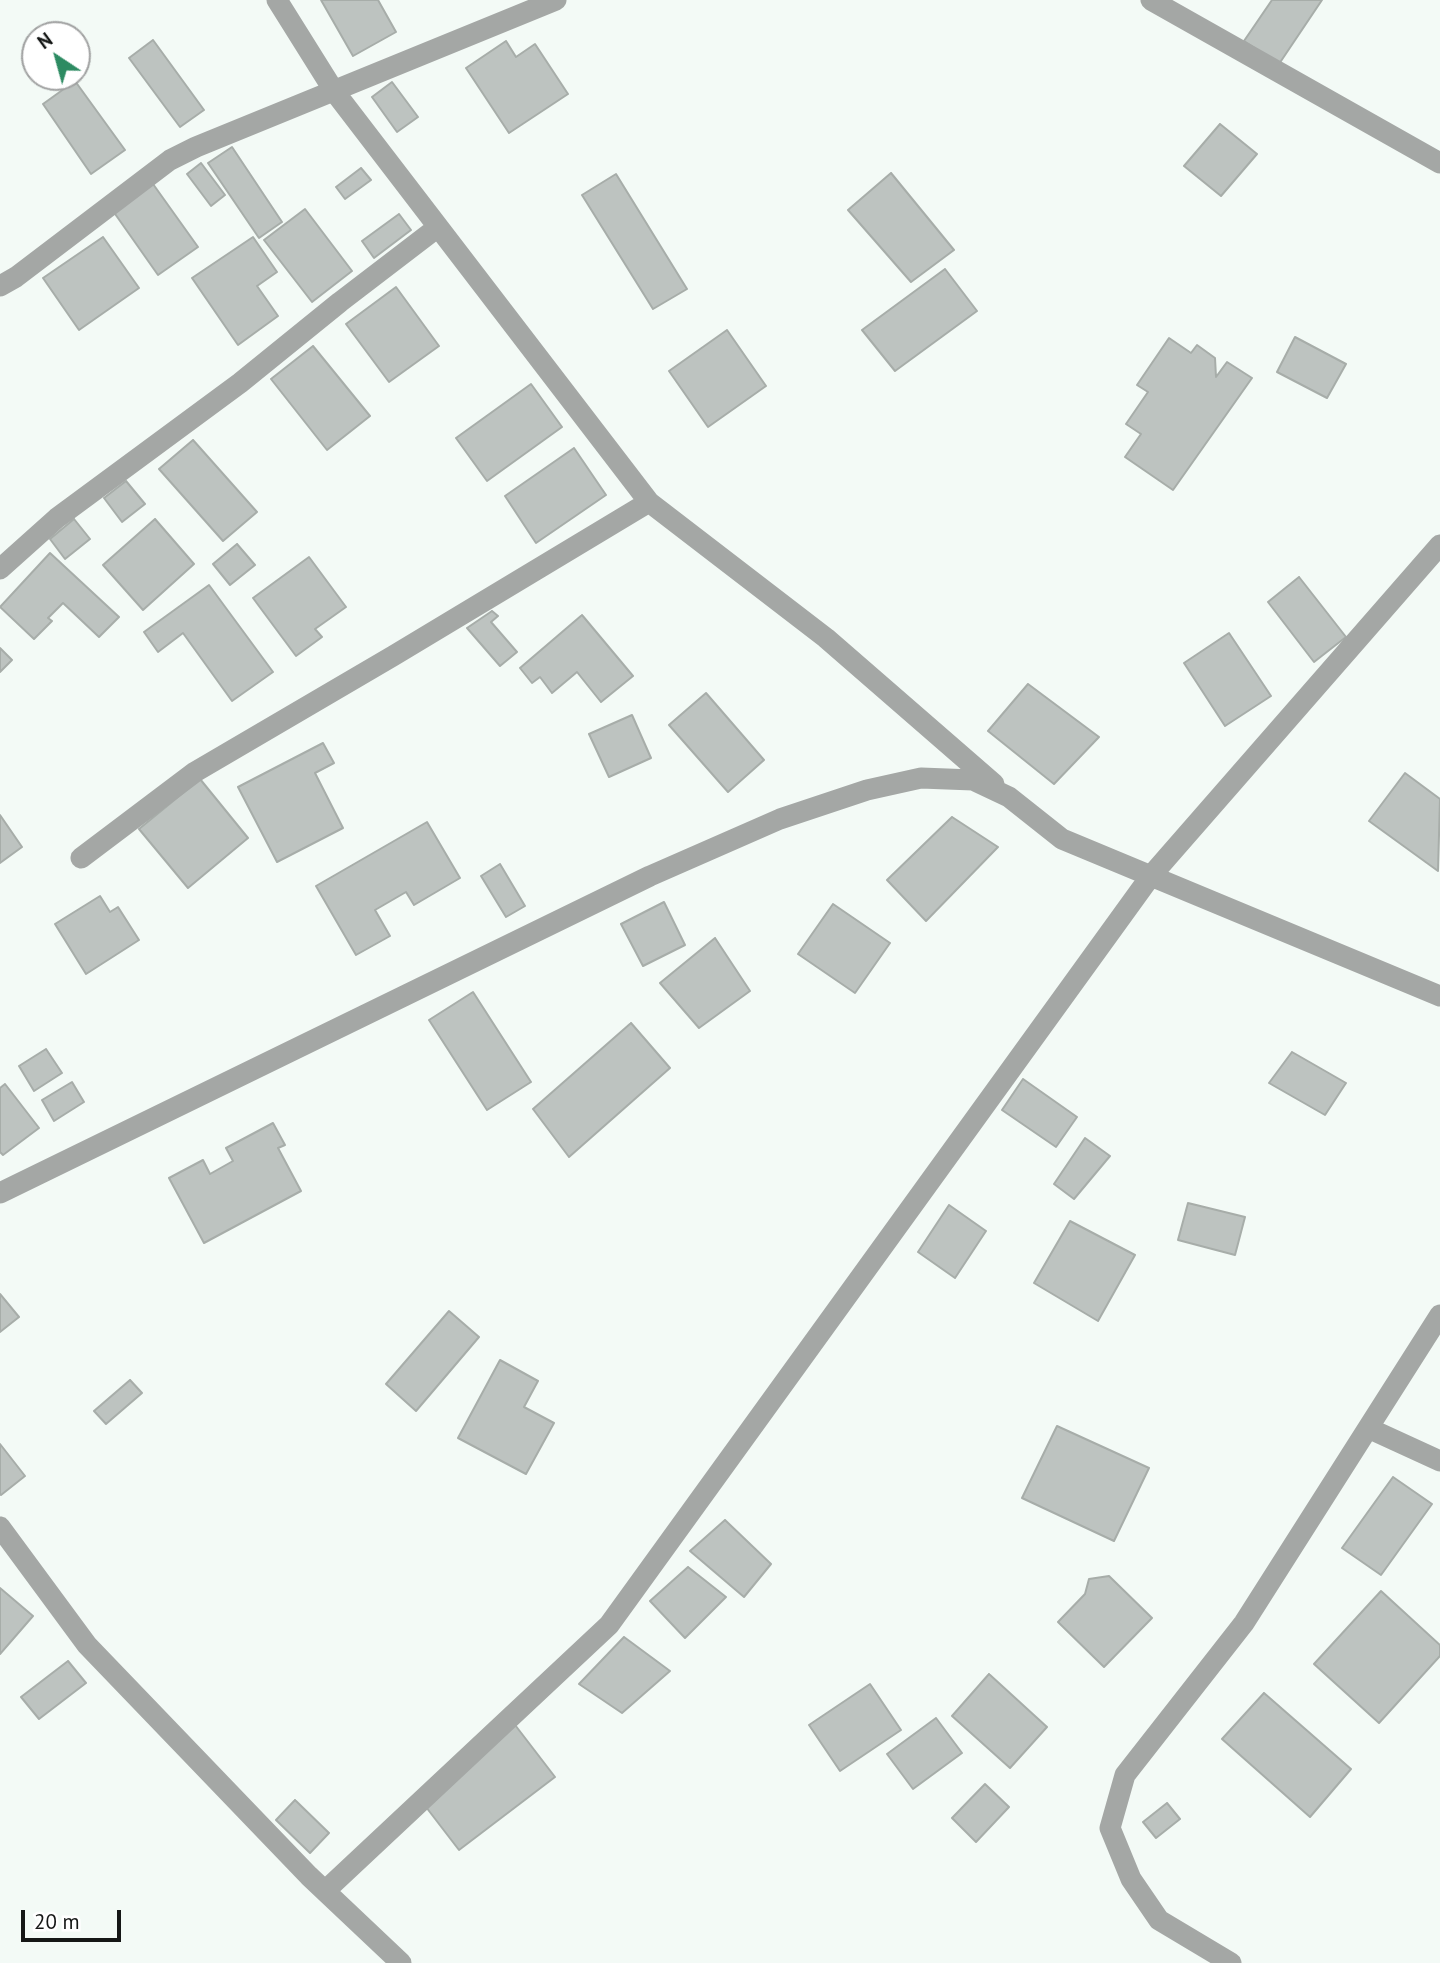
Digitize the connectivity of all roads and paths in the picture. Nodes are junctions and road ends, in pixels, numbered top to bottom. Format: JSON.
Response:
{"nodes":[{"id":1,"x":277,"y":0,"type":"edge"},
{"id":2,"x":556,"y":0,"type":"edge"},
{"id":3,"x":1151,"y":0,"type":"edge"},
{"id":4,"x":334,"y":91,"type":"junction"},
{"id":5,"x":1440,"y":163,"type":"edge"},
{"id":6,"x":438,"y":227,"type":"junction"},
{"id":7,"x":0,"y":286,"type":"edge"},
{"id":8,"x":649,"y":502,"type":"junction"},
{"id":9,"x":1440,"y":545,"type":"edge"},
{"id":10,"x":0,"y":569,"type":"edge"},
{"id":11,"x":1009,"y":797,"type":"junction"},
{"id":12,"x":81,"y":858,"type":"dead end"},
{"id":13,"x":1150,"y":877,"type":"junction"},
{"id":14,"x":1440,"y":996,"type":"edge"},
{"id":15,"x":2,"y":1189,"type":"edge"},
{"id":16,"x":1440,"y":1315,"type":"edge"},
{"id":17,"x":1368,"y":1428,"type":"junction"},
{"id":18,"x":1440,"y":1461,"type":"edge"},
{"id":19,"x":3,"y":1537,"type":"edge"},
{"id":20,"x":325,"y":1891,"type":"junction"},
{"id":21,"x":1208,"y":1949,"type":"junction"},
{"id":22,"x":401,"y":1963,"type":"edge"},
{"id":23,"x":1191,"y":1963,"type":"edge"},
{"id":24,"x":1231,"y":1963,"type":"edge"}],
"edges":[{"from":1,"to":4,"type":"street"},
{"from":2,"to":4,"type":"street"},
{"from":3,"to":5,"type":"street"},
{"from":4,"to":6,"type":"street"},
{"from":4,"to":7,"type":"street"},
{"from":6,"to":8,"type":"street"},
{"from":6,"to":10,"type":"street"},
{"from":8,"to":11,"type":"street"},
{"from":8,"to":12,"type":"street"},
{"from":9,"to":13,"type":"street"},
{"from":11,"to":13,"type":"street"},
{"from":11,"to":15,"type":"street"},
{"from":13,"to":14,"type":"street"},
{"from":13,"to":20,"type":"street"},
{"from":16,"to":17,"type":"street"},
{"from":17,"to":18,"type":"street"},
{"from":17,"to":21,"type":"street"},
{"from":19,"to":20,"type":"street"},
{"from":20,"to":22,"type":"street"},
{"from":21,"to":23,"type":"street"},
{"from":21,"to":24,"type":"street"}]}
